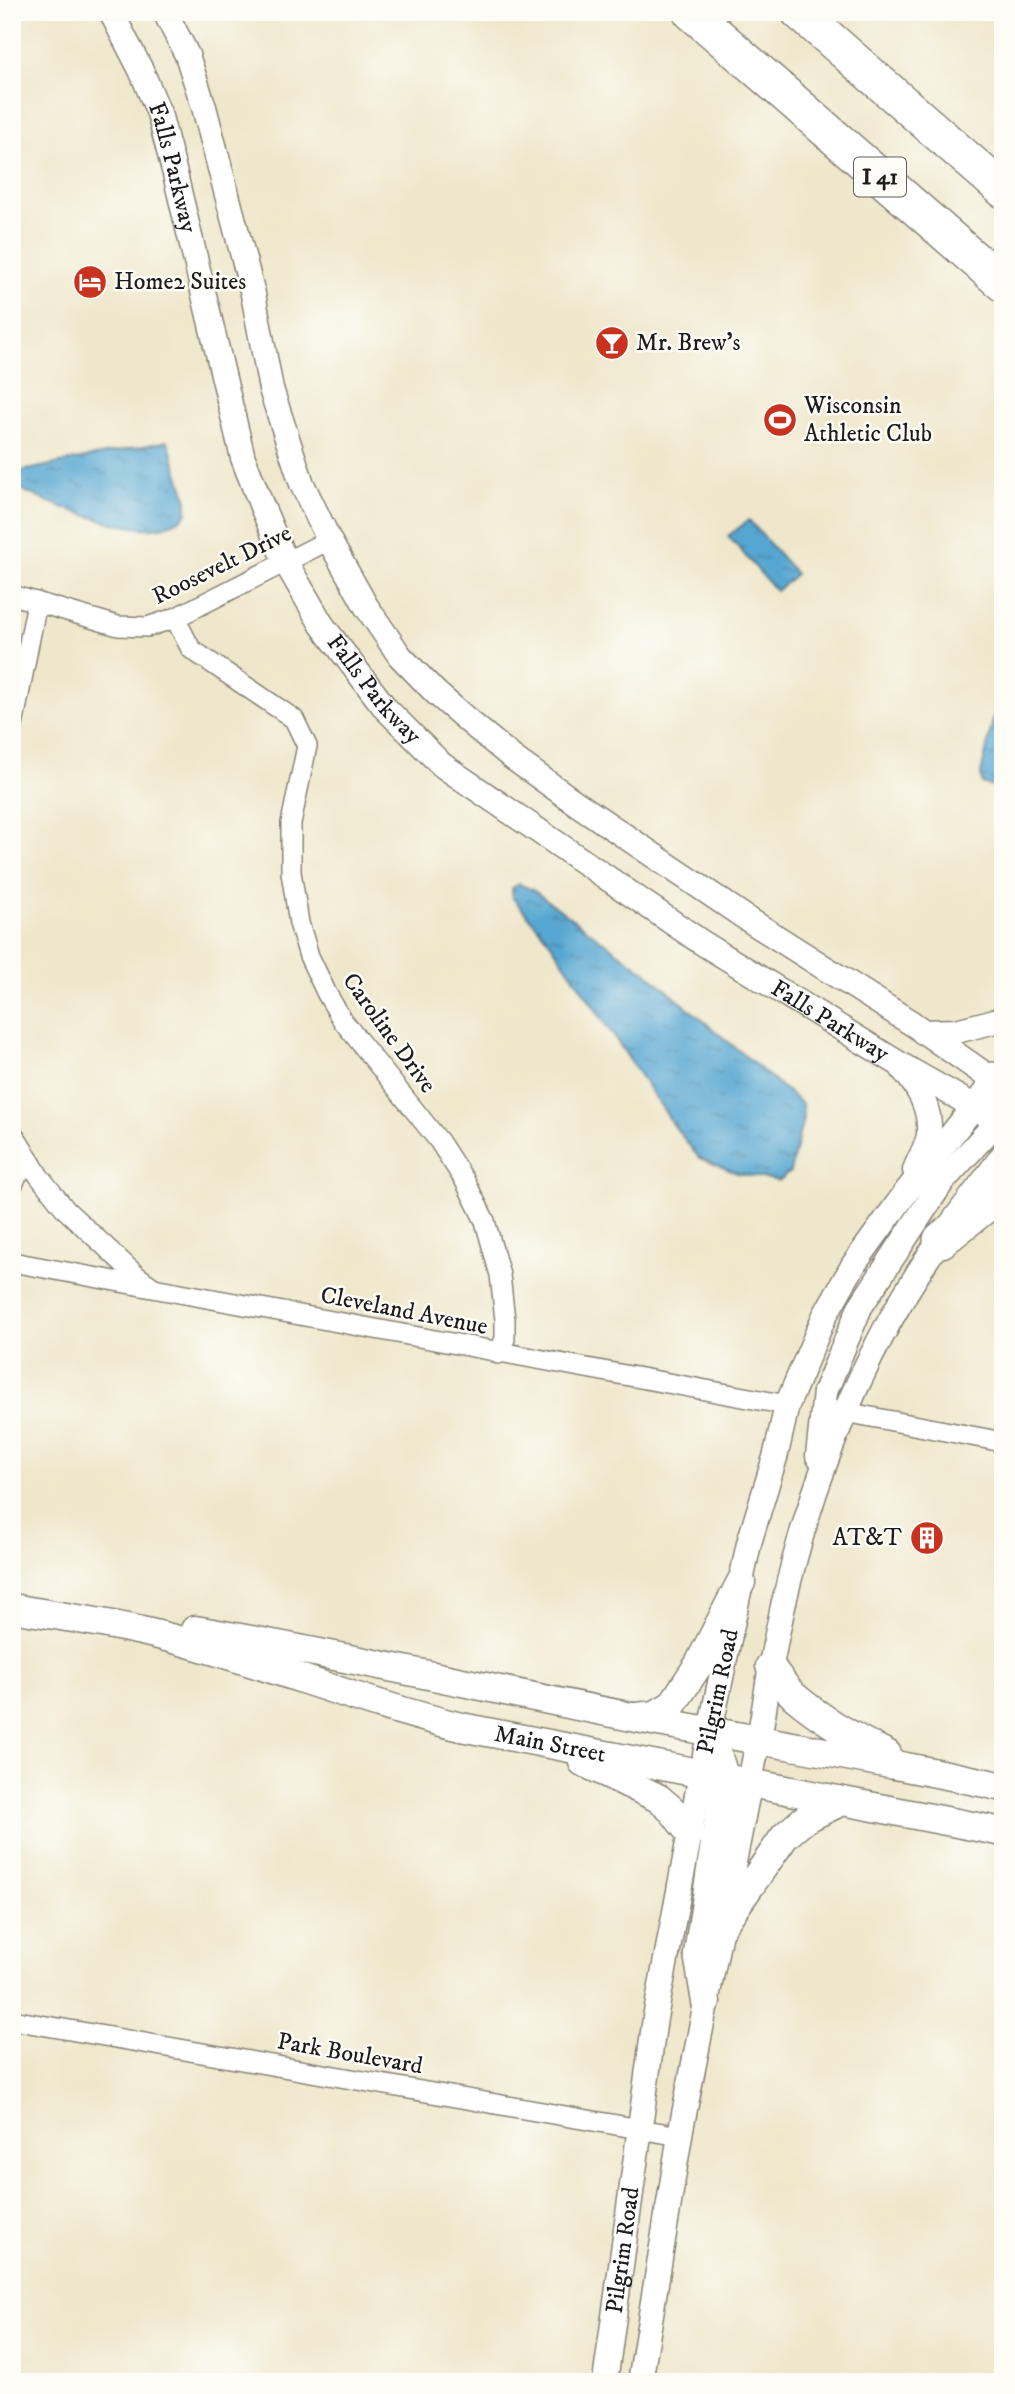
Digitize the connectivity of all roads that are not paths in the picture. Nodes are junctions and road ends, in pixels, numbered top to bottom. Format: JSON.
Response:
{"nodes":[{"id":1,"x":111,"y":12,"type":"edge"},
{"id":2,"x":165,"y":12,"type":"edge"},
{"id":3,"x":691,"y":12,"type":"edge"},
{"id":4,"x":799,"y":12,"type":"edge"},
{"id":5,"x":757,"y":70,"type":"junction"},
{"id":6,"x":1003,"y":190,"type":"edge"},
{"id":7,"x":1003,"y":284,"type":"edge"},
{"id":8,"x":1003,"y":309,"type":"edge"},
{"id":9,"x":329,"y":540,"type":"junction"},
{"id":10,"x":285,"y":561,"type":"junction"},
{"id":11,"x":12,"y":595,"type":"edge"},
{"id":12,"x":37,"y":602,"type":"junction"},
{"id":13,"x":175,"y":618,"type":"junction"},
{"id":14,"x":12,"y":731,"type":"edge"},
{"id":15,"x":1003,"y":1019,"type":"edge"},
{"id":16,"x":923,"y":1032,"type":"junction"},
{"id":17,"x":901,"y":1065,"type":"junction"},
{"id":18,"x":993,"y":1085,"type":"edge"},
{"id":19,"x":999,"y":1125,"type":"edge"},
{"id":20,"x":12,"y":1132,"type":"edge"},
{"id":21,"x":1003,"y":1155,"type":"edge"},
{"id":22,"x":30,"y":1163,"type":"junction"},
{"id":23,"x":12,"y":1187,"type":"edge"},
{"id":24,"x":907,"y":1191,"type":"junction"},
{"id":25,"x":1003,"y":1195,"type":"edge"},
{"id":26,"x":941,"y":1240,"type":"junction"},
{"id":27,"x":12,"y":1262,"type":"edge"},
{"id":28,"x":157,"y":1290,"type":"junction"},
{"id":29,"x":498,"y":1354,"type":"junction"},
{"id":30,"x":787,"y":1405,"type":"junction"},
{"id":31,"x":845,"y":1412,"type":"junction"},
{"id":32,"x":1003,"y":1443,"type":"edge"},
{"id":33,"x":815,"y":1487,"type":"junction"},
{"id":34,"x":741,"y":1582,"type":"junction"},
{"id":35,"x":12,"y":1608,"type":"edge"},
{"id":36,"x":108,"y":1624,"type":"junction"},
{"id":37,"x":770,"y":1666,"type":"junction"},
{"id":38,"x":635,"y":1717,"type":"junction"},
{"id":39,"x":710,"y":1731,"type":"junction"},
{"id":40,"x":758,"y":1739,"type":"junction"},
{"id":41,"x":539,"y":1742,"type":"junction"},
{"id":42,"x":918,"y":1769,"type":"junction"},
{"id":43,"x":725,"y":1779,"type":"junction"},
{"id":44,"x":1003,"y":1787,"type":"edge"},
{"id":45,"x":842,"y":1801,"type":"junction"},
{"id":46,"x":1003,"y":1832,"type":"edge"},
{"id":47,"x":690,"y":1833,"type":"junction"},
{"id":48,"x":721,"y":1927,"type":"junction"},
{"id":49,"x":706,"y":2002,"type":"junction"},
{"id":50,"x":12,"y":2020,"type":"edge"},
{"id":51,"x":641,"y":2129,"type":"junction"},
{"id":52,"x":680,"y":2136,"type":"junction"},
{"id":53,"x":606,"y":2382,"type":"edge"},
{"id":54,"x":640,"y":2382,"type":"edge"}],
"edges":[{"from":1,"to":10,"type":"street","name":"Falls Parkway"},
{"from":2,"to":9,"type":"street","name":"Falls Parkway"},
{"from":3,"to":5,"type":"highway","number":"I 41"},
{"from":4,"to":6,"type":"highway"},
{"from":5,"to":7,"type":"highway","number":"I 41"},
{"from":5,"to":8,"type":"highway"},
{"from":9,"to":10,"type":"street","name":"Roosevelt Drive"},
{"from":9,"to":16,"type":"street","name":"Falls Parkway"},
{"from":10,"to":13,"type":"street","name":"Roosevelt Drive"},
{"from":10,"to":17,"type":"street","name":"Falls Parkway"},
{"from":11,"to":12,"type":"street","name":"Roosevelt Drive"},
{"from":12,"to":13,"type":"street","name":"Roosevelt Drive"},
{"from":12,"to":14,"type":"street"},
{"from":13,"to":29,"type":"street","name":"Caroline Drive"},
{"from":15,"to":16,"type":"street"},
{"from":16,"to":18,"type":"street","name":"Falls Parkway"},
{"from":17,"to":18,"type":"street","name":"Falls Parkway"},
{"from":17,"to":24,"type":"street"},
{"from":18,"to":19,"type":"street"},
{"from":18,"to":19,"type":"street"},
{"from":18,"to":24,"type":"street","name":"Pilgrim Road"},
{"from":19,"to":33,"type":"street"},
{"from":20,"to":22,"type":"street"},
{"from":21,"to":26,"type":"street","name":"Pilgrim Road"},
{"from":22,"to":23,"type":"street"},
{"from":22,"to":28,"type":"street"},
{"from":24,"to":30,"type":"street","name":"Pilgrim Road"},
{"from":25,"to":26,"type":"highway"},
{"from":26,"to":31,"type":"street","name":"Pilgrim Road"},
{"from":27,"to":28,"type":"street","name":"Cleveland Avenue"},
{"from":28,"to":29,"type":"street","name":"Cleveland Avenue"},
{"from":29,"to":30,"type":"street","name":"Cleveland Avenue"},
{"from":30,"to":34,"type":"street","name":"Pilgrim Road"},
{"from":31,"to":32,"type":"street"},
{"from":31,"to":33,"type":"street","name":"Pilgrim Road"},
{"from":33,"to":37,"type":"street","name":"Pilgrim Road"},
{"from":34,"to":38,"type":"main road"},
{"from":34,"to":39,"type":"street","name":"Pilgrim Road"},
{"from":35,"to":36,"type":"main road","name":"Main Street"},
{"from":36,"to":38,"type":"main road","name":"Main Street"},
{"from":36,"to":41,"type":"main road","name":"Main Street"},
{"from":37,"to":40,"type":"street","name":"Pilgrim Road"},
{"from":37,"to":42,"type":"main road"},
{"from":38,"to":39,"type":"main road","name":"Main Street"},
{"from":39,"to":40,"type":"main road","name":"Main Street"},
{"from":39,"to":43,"type":"main road"},
{"from":40,"to":42,"type":"main road","name":"Main Street"},
{"from":40,"to":43,"type":"street","name":"Pilgrim Road"},
{"from":41,"to":43,"type":"main road","name":"Main Street"},
{"from":41,"to":47,"type":"main road"},
{"from":42,"to":44,"type":"main road","name":"Main Street"},
{"from":43,"to":45,"type":"main road","name":"Main Street"},
{"from":43,"to":47,"type":"street","name":"Pilgrim Road"},
{"from":43,"to":48,"type":"street","name":"Pilgrim Road"},
{"from":43,"to":49,"type":"main road"},
{"from":45,"to":46,"type":"main road","name":"Main Street"},
{"from":45,"to":48,"type":"main road"},
{"from":47,"to":51,"type":"street","name":"Pilgrim Road"},
{"from":48,"to":49,"type":"street","name":"Pilgrim Road"},
{"from":49,"to":52,"type":"street","name":"Pilgrim Road"},
{"from":50,"to":51,"type":"street","name":"Park Boulevard"},
{"from":51,"to":52,"type":"street","name":"Park Boulevard"},
{"from":51,"to":53,"type":"street","name":"Pilgrim Road"},
{"from":52,"to":54,"type":"street","name":"Pilgrim Road"}]}
